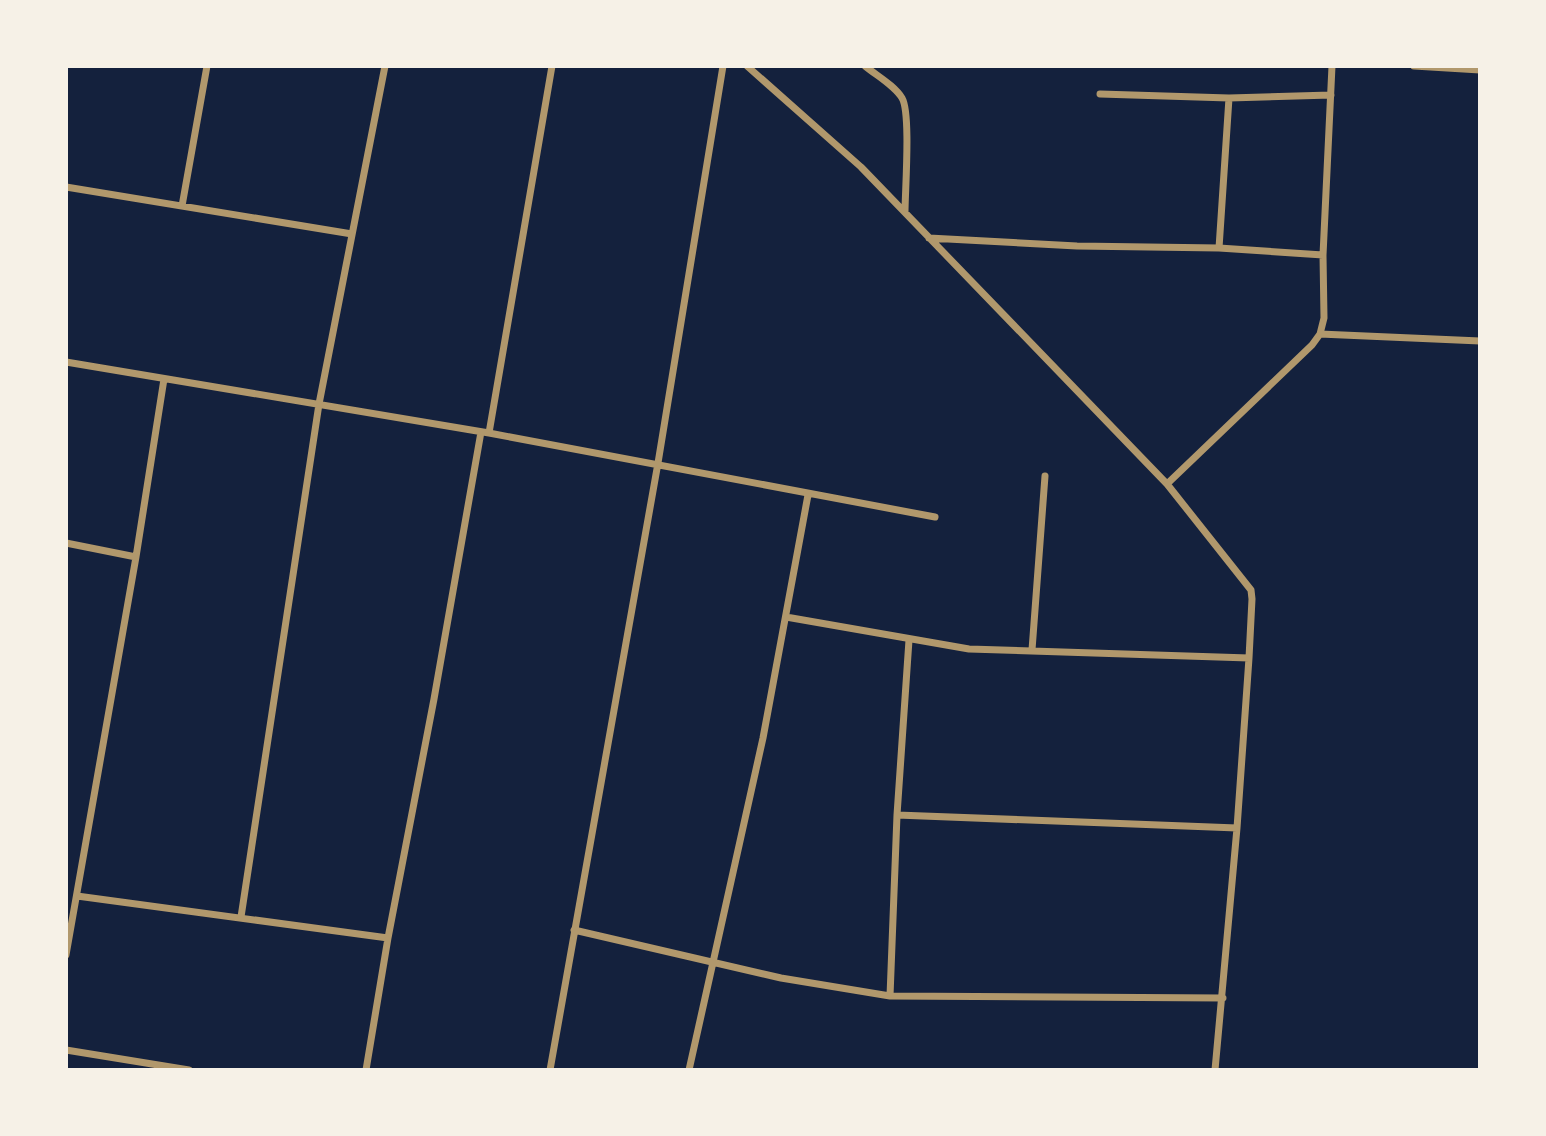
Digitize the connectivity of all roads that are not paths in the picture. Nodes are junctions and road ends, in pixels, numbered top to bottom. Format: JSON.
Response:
{"nodes":[{"id":1,"x":207,"y":66,"type":"edge"},
{"id":2,"x":385,"y":66,"type":"edge"},
{"id":3,"x":552,"y":66,"type":"edge"},
{"id":4,"x":723,"y":66,"type":"edge"},
{"id":5,"x":747,"y":66,"type":"edge"},
{"id":6,"x":865,"y":66,"type":"edge"},
{"id":7,"x":1332,"y":66,"type":"edge"},
{"id":8,"x":1414,"y":66,"type":"edge"},
{"id":9,"x":1479,"y":70,"type":"edge"},
{"id":10,"x":1100,"y":94,"type":"dead end"},
{"id":11,"x":1331,"y":95,"type":"junction"},
{"id":12,"x":1229,"y":98,"type":"junction"},
{"id":13,"x":66,"y":187,"type":"edge"},
{"id":14,"x":182,"y":206,"type":"junction"},
{"id":15,"x":905,"y":212,"type":"junction"},
{"id":16,"x":352,"y":234,"type":"junction"},
{"id":17,"x":929,"y":238,"type":"junction"},
{"id":18,"x":1219,"y":248,"type":"junction"},
{"id":19,"x":1323,"y":256,"type":"junction"},
{"id":20,"x":1320,"y":334,"type":"junction"},
{"id":21,"x":1479,"y":341,"type":"edge"},
{"id":22,"x":66,"y":362,"type":"edge"},
{"id":23,"x":164,"y":379,"type":"junction"},
{"id":24,"x":319,"y":404,"type":"junction"},
{"id":25,"x":485,"y":432,"type":"junction"},
{"id":26,"x":658,"y":463,"type":"junction"},
{"id":27,"x":1045,"y":476,"type":"dead end"},
{"id":28,"x":1167,"y":484,"type":"junction"},
{"id":29,"x":808,"y":495,"type":"junction"},
{"id":30,"x":934,"y":517,"type":"dead end"},
{"id":31,"x":66,"y":542,"type":"edge"},
{"id":32,"x":136,"y":557,"type":"junction"},
{"id":33,"x":786,"y":617,"type":"junction"},
{"id":34,"x":909,"y":640,"type":"junction"},
{"id":35,"x":1032,"y":650,"type":"junction"},
{"id":36,"x":1249,"y":658,"type":"junction"},
{"id":37,"x":897,"y":815,"type":"junction"},
{"id":38,"x":1237,"y":828,"type":"junction"},
{"id":39,"x":77,"y":896,"type":"junction"},
{"id":40,"x":241,"y":917,"type":"junction"},
{"id":41,"x":573,"y":930,"type":"junction"},
{"id":42,"x":388,"y":938,"type":"junction"},
{"id":43,"x":66,"y":955,"type":"edge"},
{"id":44,"x":712,"y":961,"type":"junction"},
{"id":45,"x":890,"y":996,"type":"junction"},
{"id":46,"x":1223,"y":998,"type":"junction"},
{"id":47,"x":66,"y":1050,"type":"edge"},
{"id":48,"x":189,"y":1069,"type":"edge"},
{"id":49,"x":366,"y":1069,"type":"edge"},
{"id":50,"x":550,"y":1069,"type":"edge"},
{"id":51,"x":690,"y":1069,"type":"edge"},
{"id":52,"x":1215,"y":1069,"type":"edge"}],
"edges":[{"from":1,"to":14,"type":"street"},
{"from":2,"to":16,"type":"street"},
{"from":3,"to":25,"type":"street"},
{"from":4,"to":26,"type":"street"},
{"from":5,"to":15,"type":"street"},
{"from":6,"to":15,"type":"street"},
{"from":7,"to":11,"type":"street"},
{"from":8,"to":9,"type":"street"},
{"from":10,"to":12,"type":"street"},
{"from":11,"to":12,"type":"street"},
{"from":11,"to":19,"type":"street"},
{"from":12,"to":18,"type":"street"},
{"from":13,"to":14,"type":"street"},
{"from":14,"to":16,"type":"street"},
{"from":15,"to":17,"type":"street"},
{"from":16,"to":24,"type":"street"},
{"from":17,"to":18,"type":"street"},
{"from":17,"to":28,"type":"street"},
{"from":18,"to":19,"type":"street"},
{"from":19,"to":20,"type":"street"},
{"from":20,"to":21,"type":"street"},
{"from":20,"to":28,"type":"street"},
{"from":22,"to":23,"type":"street"},
{"from":23,"to":24,"type":"street"},
{"from":23,"to":32,"type":"street"},
{"from":24,"to":25,"type":"street"},
{"from":24,"to":40,"type":"street"},
{"from":25,"to":26,"type":"street"},
{"from":25,"to":42,"type":"street"},
{"from":26,"to":29,"type":"street"},
{"from":26,"to":41,"type":"street"},
{"from":27,"to":35,"type":"street"},
{"from":28,"to":36,"type":"street"},
{"from":29,"to":30,"type":"street"},
{"from":29,"to":33,"type":"street"},
{"from":31,"to":32,"type":"street"},
{"from":32,"to":39,"type":"street"},
{"from":33,"to":34,"type":"street"},
{"from":33,"to":44,"type":"street"},
{"from":34,"to":35,"type":"street"},
{"from":34,"to":37,"type":"street"},
{"from":35,"to":36,"type":"street"},
{"from":36,"to":38,"type":"street"},
{"from":37,"to":38,"type":"street"},
{"from":37,"to":45,"type":"street"},
{"from":38,"to":46,"type":"street"},
{"from":39,"to":40,"type":"street"},
{"from":39,"to":43,"type":"street"},
{"from":40,"to":42,"type":"street"},
{"from":41,"to":44,"type":"street"},
{"from":41,"to":50,"type":"street"},
{"from":42,"to":49,"type":"street"},
{"from":44,"to":45,"type":"street"},
{"from":44,"to":51,"type":"street"},
{"from":45,"to":46,"type":"street"},
{"from":46,"to":52,"type":"street"},
{"from":47,"to":48,"type":"street"}]}
